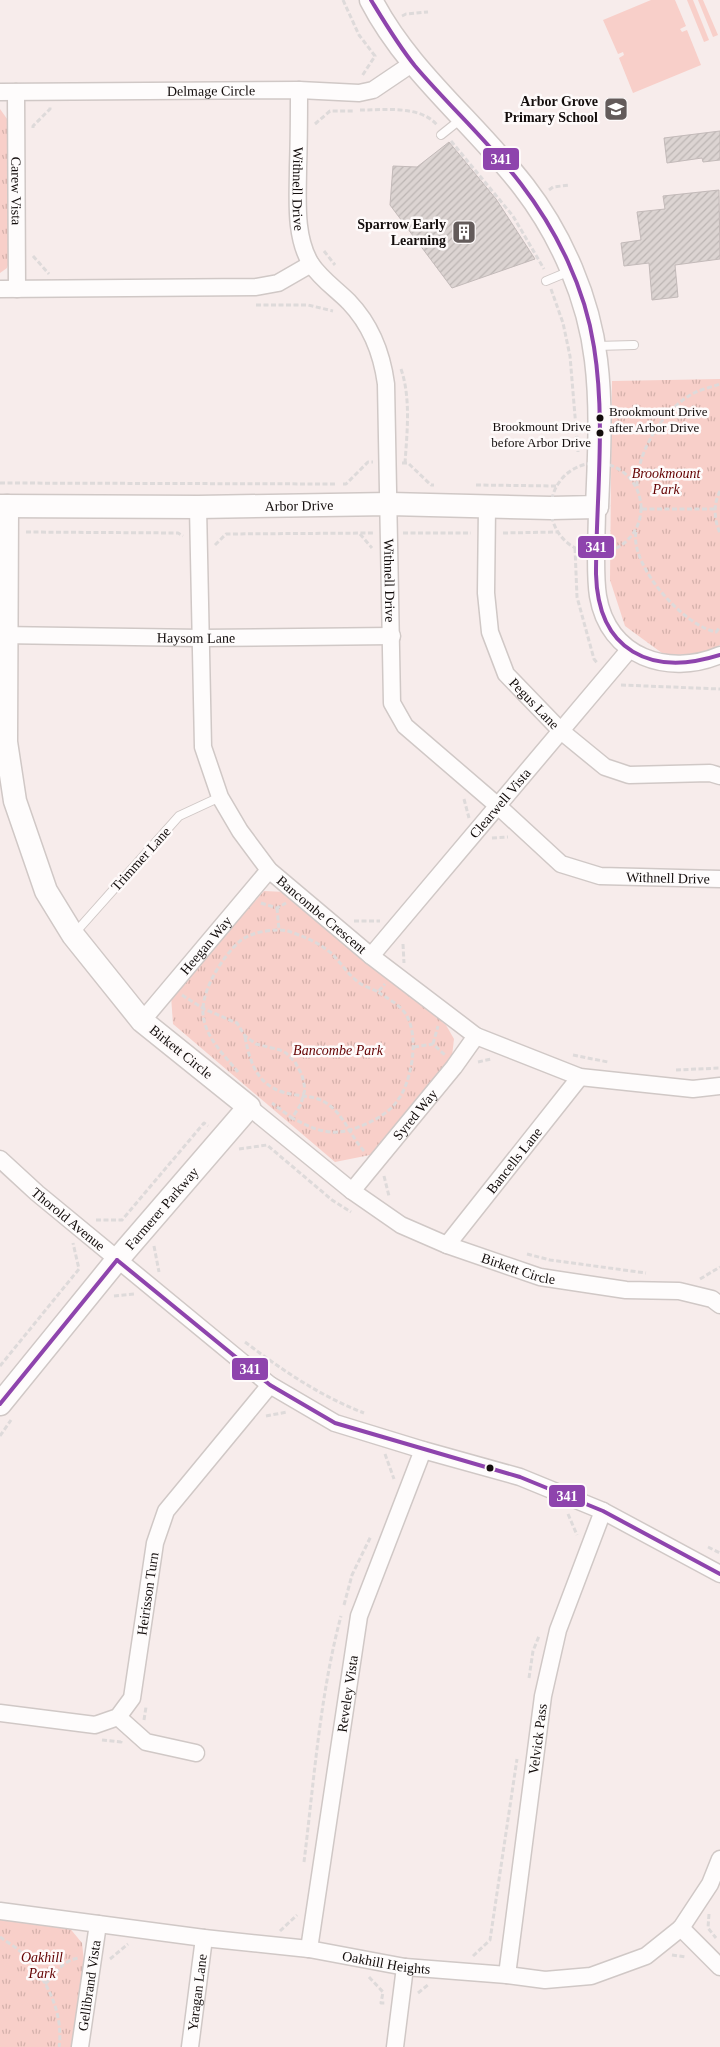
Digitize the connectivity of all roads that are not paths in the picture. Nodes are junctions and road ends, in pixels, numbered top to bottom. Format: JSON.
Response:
{"nodes":[{"id":1,"x":371,"y":0,"type":"edge"},
{"id":2,"x":413,"y":63,"type":"junction"},
{"id":3,"x":299,"y":90,"type":"junction"},
{"id":4,"x":8,"y":92,"type":"edge"},
{"id":5,"x":462,"y":118,"type":"junction"},
{"id":6,"x":443,"y":134,"type":"road end"},
{"id":7,"x":311,"y":264,"type":"junction"},
{"id":8,"x":573,"y":267,"type":"junction"},
{"id":9,"x":547,"y":280,"type":"road end"},
{"id":10,"x":0,"y":289,"type":"edge"},
{"id":11,"x":17,"y":289,"type":"junction"},
{"id":12,"x":634,"y":345,"type":"dead end"},
{"id":13,"x":594,"y":346,"type":"junction"},
{"id":14,"x":390,"y":504,"type":"junction"},
{"id":15,"x":3,"y":506,"type":"edge"},
{"id":16,"x":198,"y":507,"type":"junction"},
{"id":17,"x":487,"y":507,"type":"junction"},
{"id":18,"x":597,"y":507,"type":"junction"},
{"id":19,"x":3,"y":635,"type":"edge"},
{"id":20,"x":392,"y":636,"type":"junction"},
{"id":21,"x":201,"y":638,"type":"junction"},
{"id":22,"x":629,"y":650,"type":"junction"},
{"id":23,"x":720,"y":655,"type":"edge"},
{"id":24,"x":561,"y":731,"type":"junction"},
{"id":25,"x":3,"y":742,"type":"edge"},
{"id":26,"x":720,"y":776,"type":"edge"},
{"id":27,"x":220,"y":797,"type":"junction"},
{"id":28,"x":498,"y":806,"type":"junction"},
{"id":29,"x":270,"y":870,"type":"junction"},
{"id":30,"x":720,"y":879,"type":"edge"},
{"id":31,"x":72,"y":935,"type":"junction"},
{"id":32,"x":371,"y":956,"type":"junction"},
{"id":33,"x":142,"y":1021,"type":"junction"},
{"id":34,"x":476,"y":1036,"type":"junction"},
{"id":35,"x":580,"y":1077,"type":"junction"},
{"id":36,"x":720,"y":1086,"type":"edge"},
{"id":37,"x":259,"y":1104,"type":"junction"},
{"id":38,"x":0,"y":1159,"type":"edge"},
{"id":39,"x":352,"y":1192,"type":"junction"},
{"id":40,"x":447,"y":1244,"type":"junction"},
{"id":41,"x":117,"y":1260,"type":"junction"},
{"id":42,"x":717,"y":1298,"type":"edge"},
{"id":43,"x":270,"y":1385,"type":"junction"},
{"id":44,"x":6,"y":1412,"type":"edge"},
{"id":45,"x":423,"y":1450,"type":"junction"},
{"id":46,"x":603,"y":1511,"type":"junction"},
{"id":47,"x":720,"y":1574,"type":"edge"},
{"id":48,"x":0,"y":1713,"type":"edge"},
{"id":49,"x":118,"y":1717,"type":"junction"},
{"id":50,"x":196,"y":1753,"type":"dead end"},
{"id":51,"x":720,"y":1859,"type":"edge"},
{"id":52,"x":0,"y":1911,"type":"edge"},
{"id":53,"x":98,"y":1924,"type":"junction"},
{"id":54,"x":682,"y":1928,"type":"junction"},
{"id":55,"x":204,"y":1938,"type":"junction"},
{"id":56,"x":309,"y":1948,"type":"junction"},
{"id":57,"x":405,"y":1967,"type":"junction"},
{"id":58,"x":720,"y":1967,"type":"edge"},
{"id":59,"x":507,"y":1975,"type":"junction"},
{"id":60,"x":80,"y":2047,"type":"edge"},
{"id":61,"x":190,"y":2047,"type":"edge"},
{"id":62,"x":395,"y":2047,"type":"edge"}],
"edges":[{"from":1,"to":2,"type":"street"},
{"from":2,"to":3,"type":"street","name":"Delmage Circle"},
{"from":2,"to":5,"type":"street"},
{"from":3,"to":4,"type":"street","name":"Delmage Circle"},
{"from":3,"to":7,"type":"street","name":"Withnell Drive"},
{"from":4,"to":11,"type":"street","name":"Carew Vista"},
{"from":5,"to":6,"type":"lane"},
{"from":5,"to":8,"type":"street"},
{"from":7,"to":11,"type":"street"},
{"from":7,"to":14,"type":"street","name":"Withnell Drive"},
{"from":8,"to":9,"type":"lane"},
{"from":8,"to":13,"type":"street"},
{"from":10,"to":11,"type":"street"},
{"from":12,"to":13,"type":"lane"},
{"from":13,"to":18,"type":"street"},
{"from":14,"to":16,"type":"street","name":"Arbor Drive"},
{"from":14,"to":17,"type":"street","name":"Arbor Drive"},
{"from":14,"to":20,"type":"street","name":"Withnell Drive"},
{"from":15,"to":16,"type":"street","name":"Arbor Drive"},
{"from":15,"to":19,"type":"street","name":"Birkett Circle"},
{"from":16,"to":21,"type":"street","name":"Bancombe Crescent"},
{"from":17,"to":18,"type":"street","name":"Arbor Drive"},
{"from":17,"to":24,"type":"street","name":"Pegus Lane"},
{"from":18,"to":22,"type":"street"},
{"from":19,"to":21,"type":"street","name":"Haysom Lane"},
{"from":19,"to":25,"type":"street","name":"Birkett Circle"},
{"from":20,"to":21,"type":"street","name":"Haysom Lane"},
{"from":20,"to":28,"type":"street","name":"Withnell Drive"},
{"from":21,"to":27,"type":"street","name":"Bancombe Crescent"},
{"from":22,"to":23,"type":"street"},
{"from":22,"to":24,"type":"street","name":"Clearwell Vista"},
{"from":24,"to":26,"type":"street","name":"Pegus Lane"},
{"from":24,"to":28,"type":"street","name":"Clearwell Vista"},
{"from":25,"to":31,"type":"street","name":"Birkett Circle"},
{"from":27,"to":29,"type":"street","name":"Bancombe Crescent"},
{"from":27,"to":31,"type":"lane","name":"Trimmer Lane"},
{"from":28,"to":30,"type":"street","name":"Withnell Drive"},
{"from":28,"to":32,"type":"street","name":"Clearwell Vista"},
{"from":29,"to":32,"type":"street","name":"Bancombe Crescent"},
{"from":29,"to":33,"type":"street","name":"Heegan Way"},
{"from":31,"to":33,"type":"street","name":"Birkett Circle"},
{"from":32,"to":34,"type":"street","name":"Bancombe Crescent"},
{"from":33,"to":37,"type":"street","name":"Birkett Circle"},
{"from":34,"to":35,"type":"street","name":"Bancombe Crescent"},
{"from":34,"to":39,"type":"street","name":"Syred Way"},
{"from":35,"to":36,"type":"street","name":"Bancombe Crescent"},
{"from":35,"to":40,"type":"street","name":"Bancells Lane"},
{"from":37,"to":39,"type":"street","name":"Birkett Circle"},
{"from":37,"to":41,"type":"street","name":"Farmerer Parkway"},
{"from":38,"to":41,"type":"street","name":"Thorold Avenue"},
{"from":39,"to":40,"type":"street","name":"Birkett Circle"},
{"from":40,"to":42,"type":"street","name":"Birkett Circle"},
{"from":41,"to":43,"type":"street","name":"Thorold Avenue"},
{"from":41,"to":44,"type":"street","name":"Farmerer Parkway"},
{"from":43,"to":45,"type":"street","name":"Thorold Avenue"},
{"from":43,"to":49,"type":"street","name":"Heirisson Turn"},
{"from":45,"to":46,"type":"street","name":"Thorold Avenue"},
{"from":45,"to":56,"type":"street","name":"Reveley Vista"},
{"from":46,"to":47,"type":"street","name":"Thorold Avenue"},
{"from":46,"to":59,"type":"street","name":"Velvick Pass"},
{"from":48,"to":49,"type":"street"},
{"from":49,"to":50,"type":"street"},
{"from":51,"to":54,"type":"street","name":"Oakhill Heights"},
{"from":52,"to":53,"type":"street","name":"Oakhill Heights"},
{"from":53,"to":55,"type":"street","name":"Oakhill Heights"},
{"from":53,"to":60,"type":"street","name":"Gellibrand Vista"},
{"from":54,"to":58,"type":"street"},
{"from":54,"to":59,"type":"street","name":"Oakhill Heights"},
{"from":55,"to":56,"type":"street","name":"Oakhill Heights"},
{"from":55,"to":61,"type":"street","name":"Yaragan Lane"},
{"from":56,"to":57,"type":"street","name":"Oakhill Heights"},
{"from":57,"to":59,"type":"street","name":"Oakhill Heights"},
{"from":57,"to":62,"type":"street"}]}
